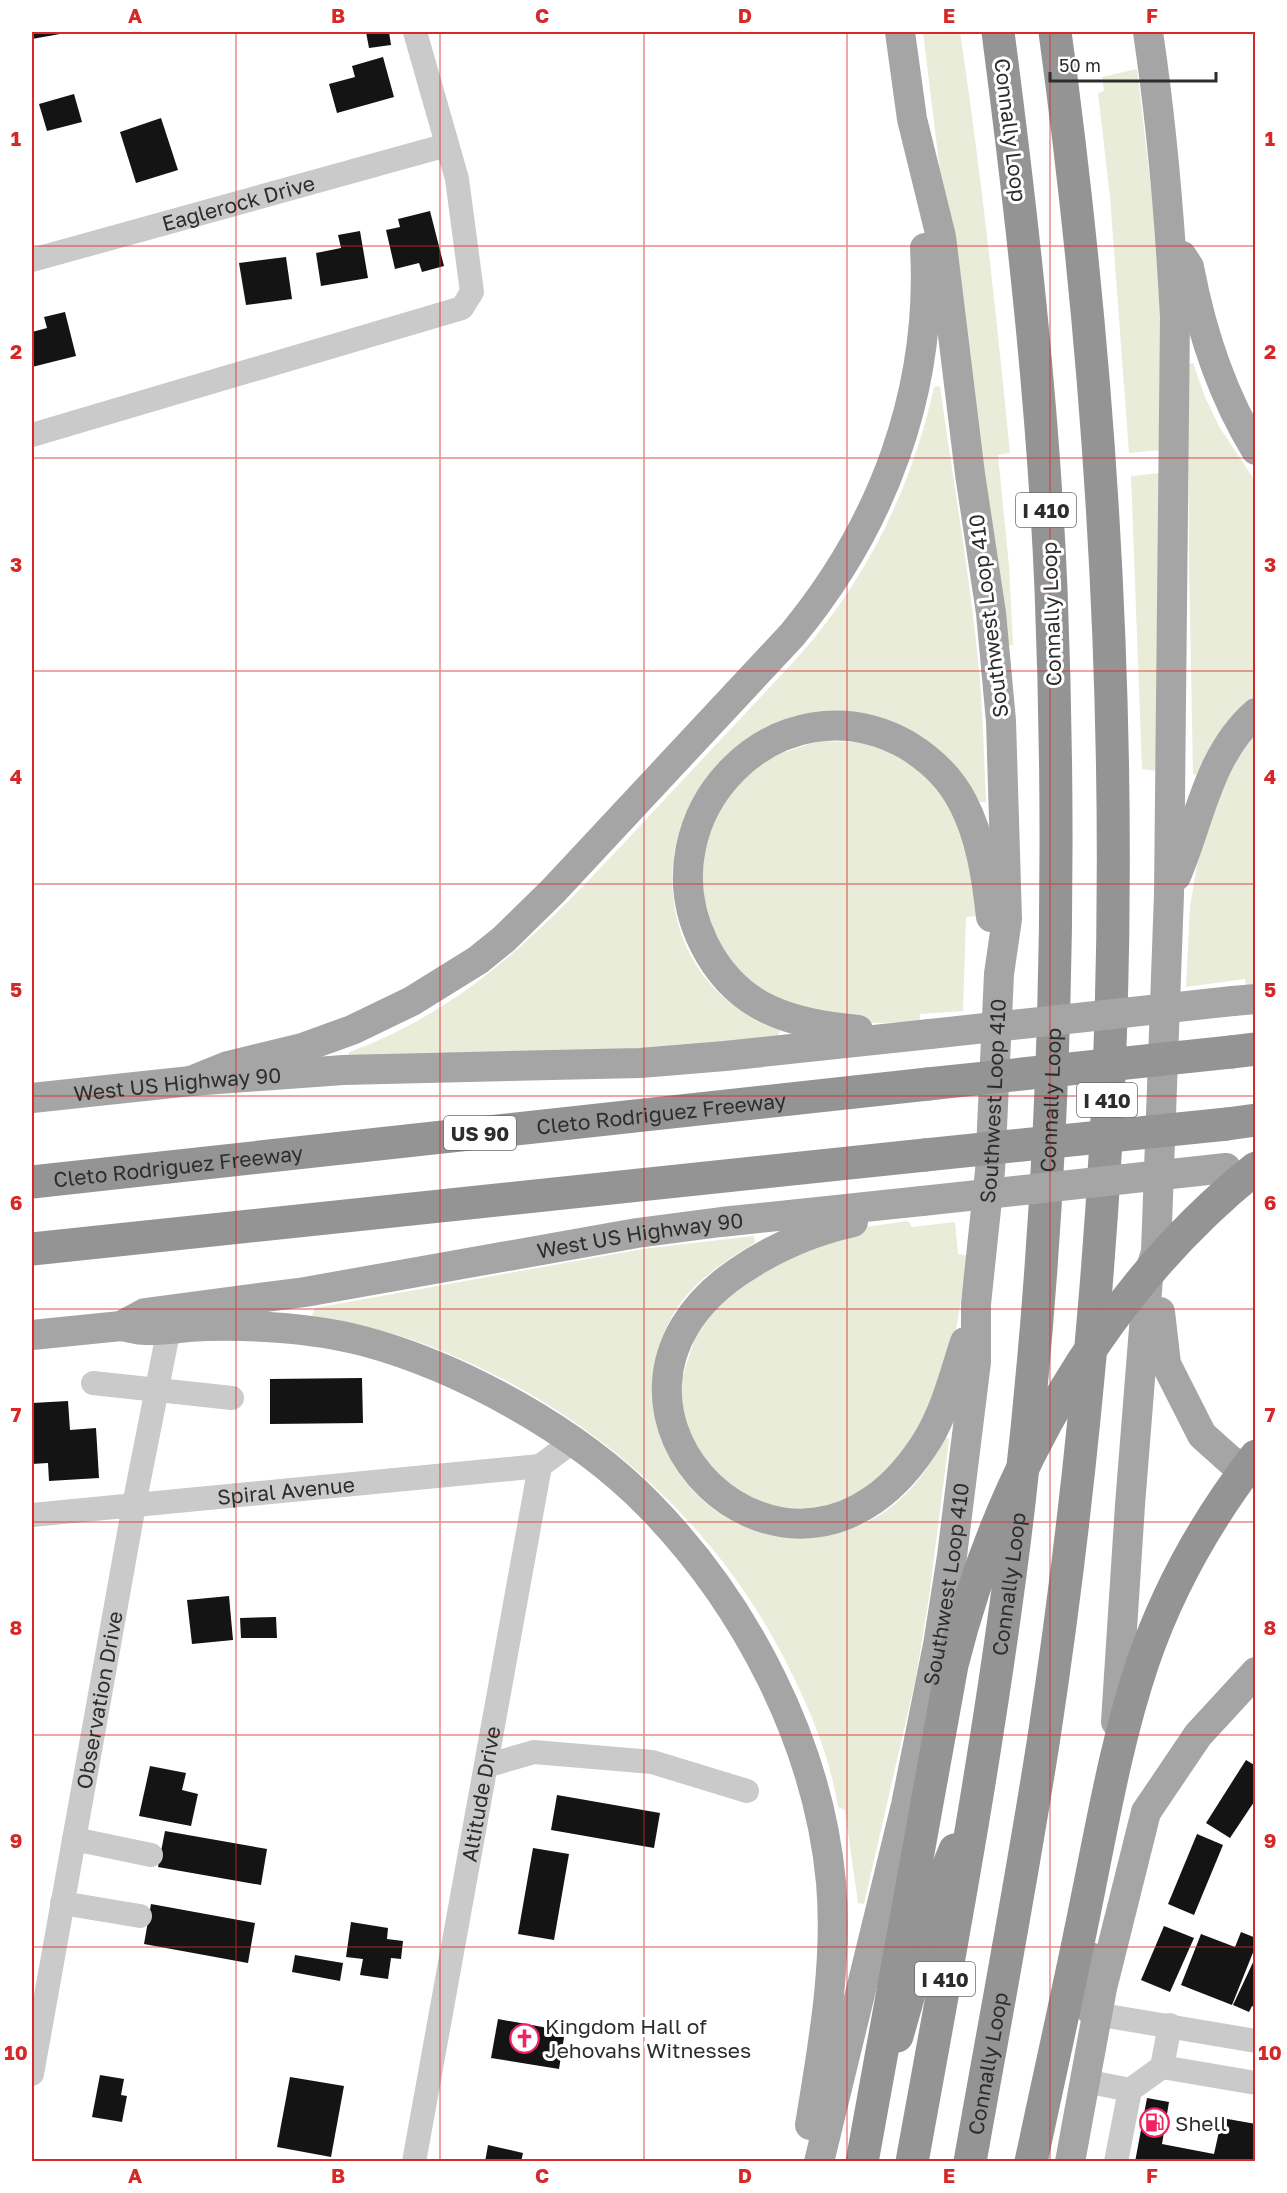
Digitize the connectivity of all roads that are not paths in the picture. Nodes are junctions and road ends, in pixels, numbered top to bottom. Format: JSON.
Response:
{"nodes":[{"id":1,"x":415,"y":32,"type":"edge"},
{"id":2,"x":900,"y":32,"type":"edge"},
{"id":3,"x":998,"y":32,"type":"edge"},
{"id":4,"x":1055,"y":32,"type":"edge"},
{"id":5,"x":1148,"y":32,"type":"edge"},
{"id":6,"x":912,"y":119,"type":"junction"},
{"id":7,"x":447,"y":145,"type":"junction"},
{"id":8,"x":1171,"y":238,"type":"junction"},
{"id":9,"x":32,"y":260,"type":"edge"},
{"id":10,"x":32,"y":435,"type":"edge"},
{"id":11,"x":1256,"y":450,"type":"edge"},
{"id":12,"x":1256,"y":713,"type":"edge"},
{"id":13,"x":1169,"y":894,"type":"junction"},
{"id":14,"x":999,"y":974,"type":"junction"},
{"id":15,"x":1244,"y":1000,"type":"edge"},
{"id":16,"x":917,"y":1035,"type":"junction"},
{"id":17,"x":1243,"y":1050,"type":"edge"},
{"id":18,"x":191,"y":1081,"type":"junction"},
{"id":19,"x":32,"y":1098,"type":"edge"},
{"id":20,"x":1241,"y":1122,"type":"edge"},
{"id":21,"x":1246,"y":1167,"type":"edge"},
{"id":22,"x":32,"y":1182,"type":"edge"},
{"id":23,"x":916,"y":1201,"type":"junction"},
{"id":24,"x":32,"y":1249,"type":"edge"},
{"id":25,"x":1156,"y":1252,"type":"junction"},
{"id":26,"x":976,"y":1304,"type":"junction"},
{"id":27,"x":120,"y":1326,"type":"junction"},
{"id":28,"x":169,"y":1328,"type":"junction"},
{"id":29,"x":32,"y":1335,"type":"edge"},
{"id":30,"x":93,"y":1383,"type":"dead end"},
{"id":31,"x":158,"y":1390,"type":"junction"},
{"id":32,"x":232,"y":1398,"type":"dead end"},
{"id":33,"x":572,"y":1442,"type":"junction"},
{"id":34,"x":1256,"y":1456,"type":"edge"},
{"id":35,"x":540,"y":1466,"type":"junction"},
{"id":36,"x":1256,"y":1471,"type":"edge"},
{"id":37,"x":134,"y":1505,"type":"junction"},
{"id":38,"x":32,"y":1515,"type":"edge"},
{"id":39,"x":1256,"y":1672,"type":"edge"},
{"id":40,"x":486,"y":1766,"type":"junction"},
{"id":41,"x":747,"y":1791,"type":"dead end"},
{"id":42,"x":977,"y":1797,"type":"junction"},
{"id":43,"x":74,"y":1839,"type":"junction"},
{"id":44,"x":151,"y":1855,"type":"dead end"},
{"id":45,"x":62,"y":1904,"type":"junction"},
{"id":46,"x":140,"y":1916,"type":"dead end"},
{"id":47,"x":1096,"y":2014,"type":"junction"},
{"id":48,"x":1170,"y":2025,"type":"junction"},
{"id":49,"x":1256,"y":2041,"type":"edge"},
{"id":50,"x":1162,"y":2067,"type":"junction"},
{"id":51,"x":32,"y":2074,"type":"edge"},
{"id":52,"x":1085,"y":2081,"type":"junction"},
{"id":53,"x":1256,"y":2083,"type":"edge"},
{"id":54,"x":1130,"y":2090,"type":"junction"},
{"id":55,"x":414,"y":2162,"type":"edge"},
{"id":56,"x":804,"y":2162,"type":"edge"},
{"id":57,"x":819,"y":2162,"type":"edge"},
{"id":58,"x":862,"y":2162,"type":"edge"},
{"id":59,"x":912,"y":2162,"type":"edge"},
{"id":60,"x":970,"y":2162,"type":"edge"},
{"id":61,"x":1031,"y":2162,"type":"edge"},
{"id":62,"x":1070,"y":2162,"type":"edge"},
{"id":63,"x":1116,"y":2162,"type":"edge"}],
"edges":[{"from":1,"to":7,"type":"street"},
{"from":2,"to":6,"type":"main road","name":"Southwest Loop 410"},
{"from":3,"to":42,"type":"highway","name":"Connally Loop","number":"I 410"},
{"from":4,"to":60,"type":"highway","name":"Connally Loop","number":"I 410"},
{"from":5,"to":8,"type":"main road"},
{"from":6,"to":14,"type":"main road","name":"Southwest Loop 410"},
{"from":6,"to":18,"type":"main road"},
{"from":7,"to":9,"type":"street","name":"Eaglerock Drive"},
{"from":7,"to":10,"type":"street"},
{"from":8,"to":11,"type":"main road"},
{"from":8,"to":13,"type":"main road"},
{"from":12,"to":13,"type":"main road"},
{"from":13,"to":25,"type":"main road"},
{"from":14,"to":16,"type":"main road"},
{"from":14,"to":26,"type":"main road","name":"Southwest Loop 410"},
{"from":15,"to":16,"type":"main road","name":"West US Highway 90","bridge":true},
{"from":16,"to":18,"type":"main road","name":"West US Highway 90"},
{"from":17,"to":22,"type":"highway","name":"Cleto Rodriguez Freeway","number":"US 90","bridge":true},
{"from":18,"to":19,"type":"main road","name":"West US Highway 90"},
{"from":20,"to":24,"type":"highway","bridge":true},
{"from":21,"to":23,"type":"main road","name":"West US Highway 90","bridge":true},
{"from":21,"to":58,"type":"highway","bridge":true},
{"from":23,"to":26,"type":"main road"},
{"from":23,"to":27,"type":"main road","name":"West US Highway 90"},
{"from":25,"to":36,"type":"main road"},
{"from":25,"to":47,"type":"main road"},
{"from":26,"to":57,"type":"main road","name":"Southwest Loop 410"},
{"from":27,"to":28,"type":"main road"},
{"from":27,"to":29,"type":"main road","name":"West US Highway 90"},
{"from":28,"to":31,"type":"street","name":"Observation Drive"},
{"from":28,"to":33,"type":"main road"},
{"from":30,"to":31,"type":"street"},
{"from":31,"to":32,"type":"street"},
{"from":31,"to":37,"type":"street","name":"Observation Drive"},
{"from":33,"to":35,"type":"street"},
{"from":33,"to":56,"type":"main road"},
{"from":34,"to":61,"type":"highway","bridge":true},
{"from":35,"to":37,"type":"street","name":"Spiral Avenue"},
{"from":35,"to":40,"type":"street","name":"Altitude Drive"},
{"from":37,"to":38,"type":"street","name":"Spiral Avenue"},
{"from":37,"to":43,"type":"street","name":"Observation Drive"},
{"from":39,"to":47,"type":"main road"},
{"from":40,"to":41,"type":"street"},
{"from":40,"to":55,"type":"street","name":"Altitude Drive"},
{"from":42,"to":58,"type":"highway"},
{"from":42,"to":59,"type":"highway","name":"Connally Loop","number":"I 410"},
{"from":43,"to":44,"type":"street"},
{"from":43,"to":45,"type":"street","name":"Observation Drive"},
{"from":45,"to":46,"type":"street"},
{"from":45,"to":51,"type":"street","name":"Observation Drive"},
{"from":47,"to":48,"type":"street"},
{"from":47,"to":52,"type":"main road"},
{"from":48,"to":49,"type":"street"},
{"from":48,"to":50,"type":"street"},
{"from":50,"to":53,"type":"street"},
{"from":50,"to":54,"type":"street"},
{"from":52,"to":54,"type":"street"},
{"from":52,"to":62,"type":"main road"},
{"from":54,"to":63,"type":"street"}]}
